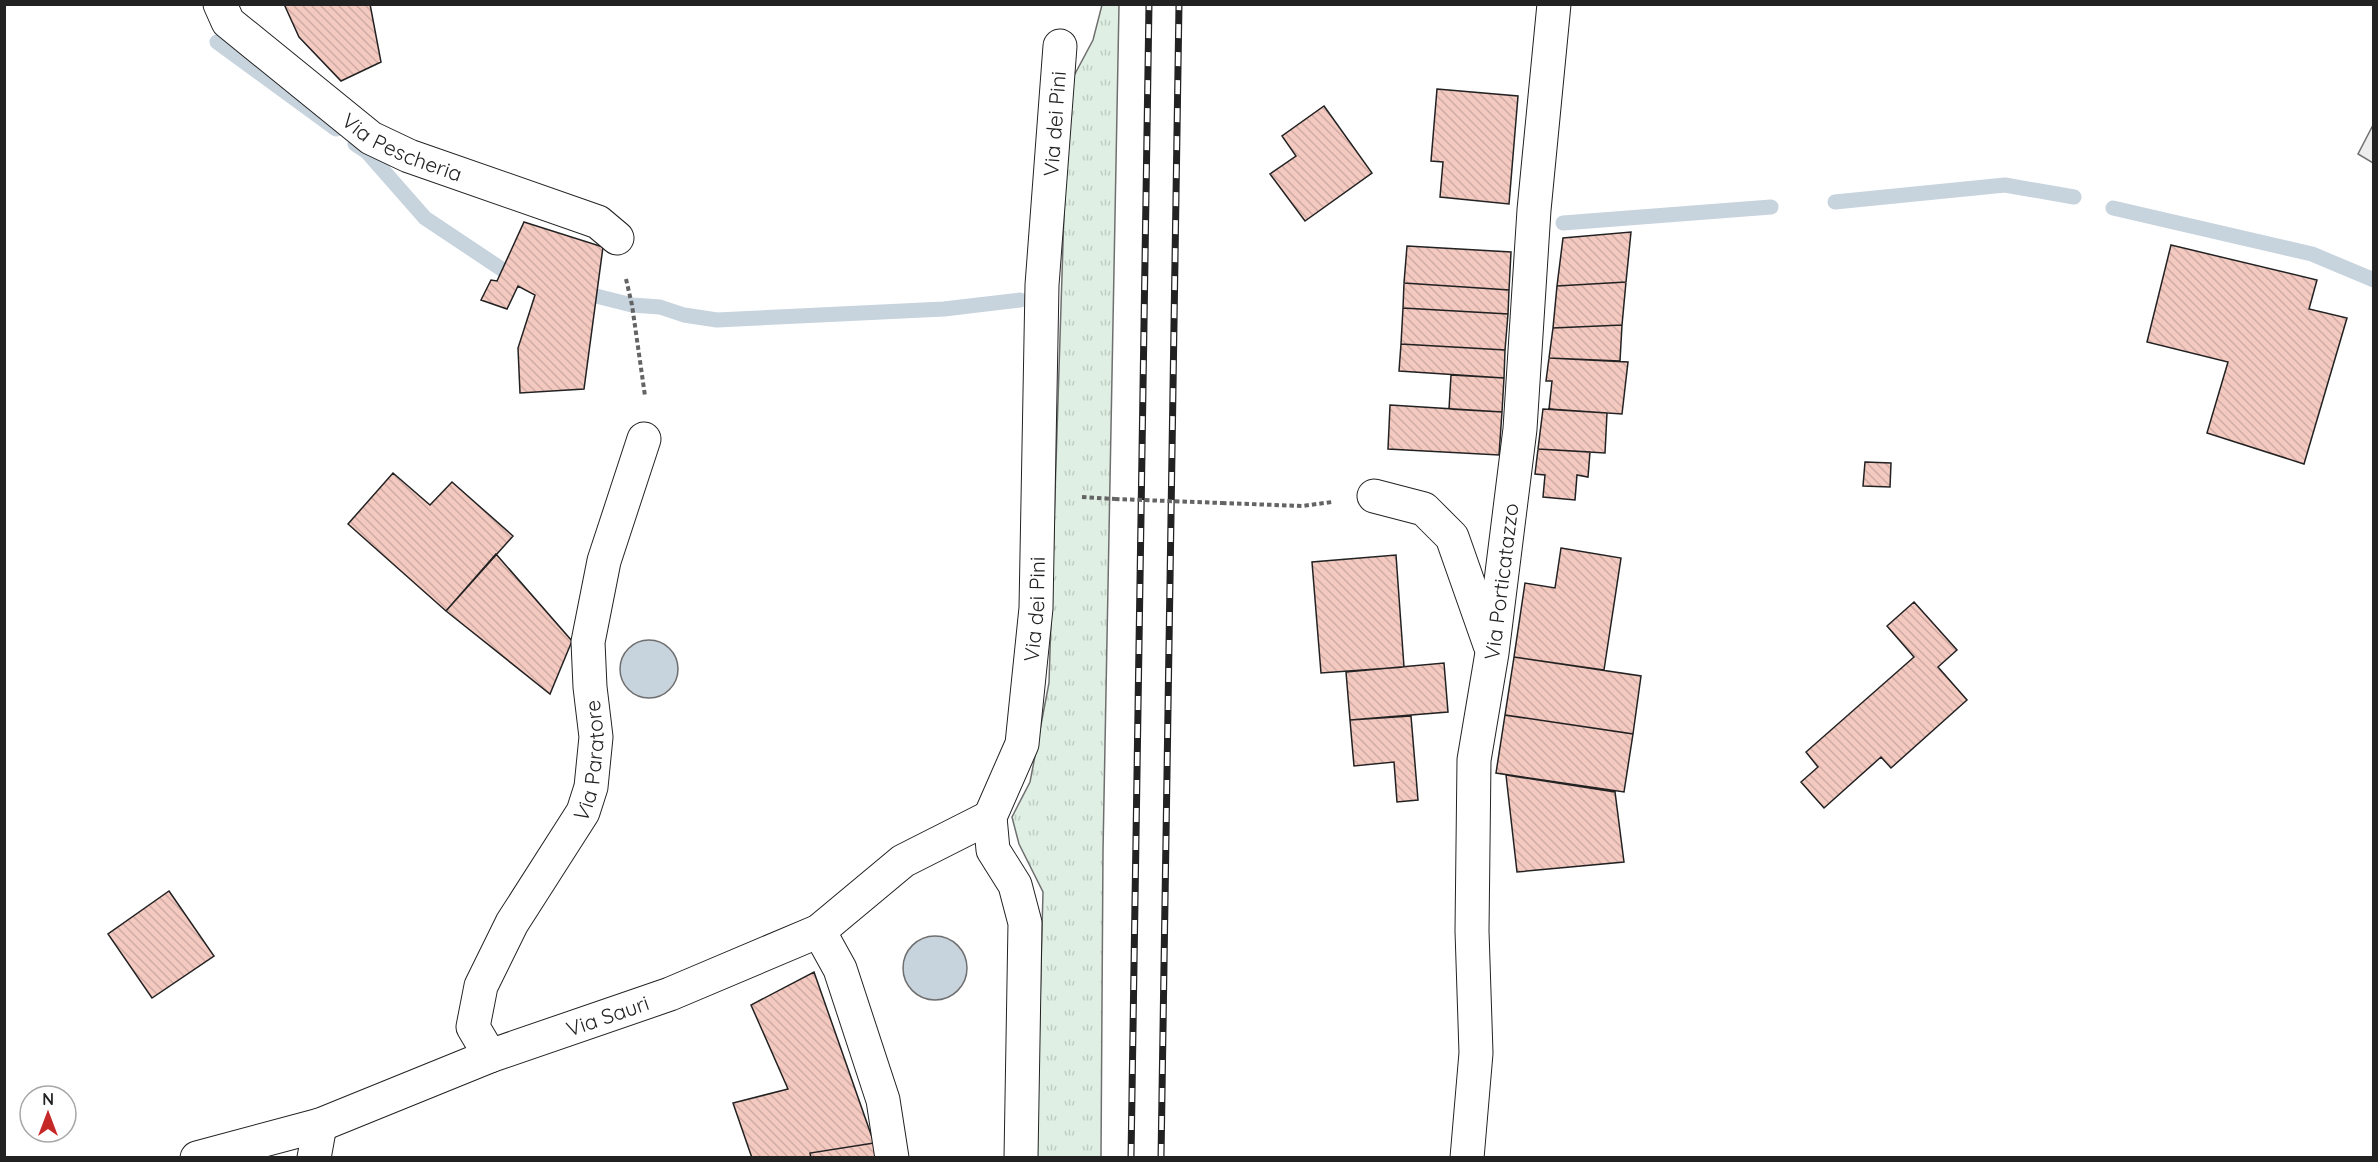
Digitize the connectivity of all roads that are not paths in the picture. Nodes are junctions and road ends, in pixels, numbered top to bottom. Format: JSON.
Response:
{"nodes":[{"id":1,"x":220,"y":4,"type":"edge"},
{"id":2,"x":1554,"y":4,"type":"edge"},
{"id":3,"x":1060,"y":46,"type":"dead end"},
{"id":4,"x":616,"y":238,"type":"road end"},
{"id":5,"x":644,"y":439,"type":"road end"},
{"id":6,"x":1374,"y":496,"type":"dead end"},
{"id":7,"x":1492,"y":652,"type":"junction"},
{"id":8,"x":990,"y":816,"type":"junction"},
{"id":9,"x":819,"y":931,"type":"junction"},
{"id":10,"x":490,"y":1056,"type":"junction"},
{"id":11,"x":320,"y":1125,"type":"junction"},
{"id":12,"x":197,"y":1158,"type":"edge"},
{"id":13,"x":314,"y":1158,"type":"edge"},
{"id":14,"x":892,"y":1158,"type":"edge"},
{"id":15,"x":1021,"y":1158,"type":"edge"},
{"id":16,"x":1467,"y":1158,"type":"edge"}],
"edges":[{"from":1,"to":4,"type":"street","name":"Via Pescheria"},
{"from":2,"to":7,"type":"street","name":"Via Porticatazzo"},
{"from":3,"to":8,"type":"street","name":"Via dei Pini"},
{"from":5,"to":10,"type":"street","name":"Via Paratore"},
{"from":6,"to":7,"type":"street"},
{"from":7,"to":16,"type":"street","name":"Via Porticatazzo"},
{"from":8,"to":9,"type":"street","name":"Via Sauri"},
{"from":8,"to":15,"type":"street","name":"Via dei Pini"},
{"from":9,"to":10,"type":"street","name":"Via Sauri"},
{"from":9,"to":14,"type":"street"},
{"from":10,"to":11,"type":"street","name":"Via Sauri"},
{"from":11,"to":12,"type":"street","name":"Via Sauri"},
{"from":11,"to":13,"type":"street"}]}
